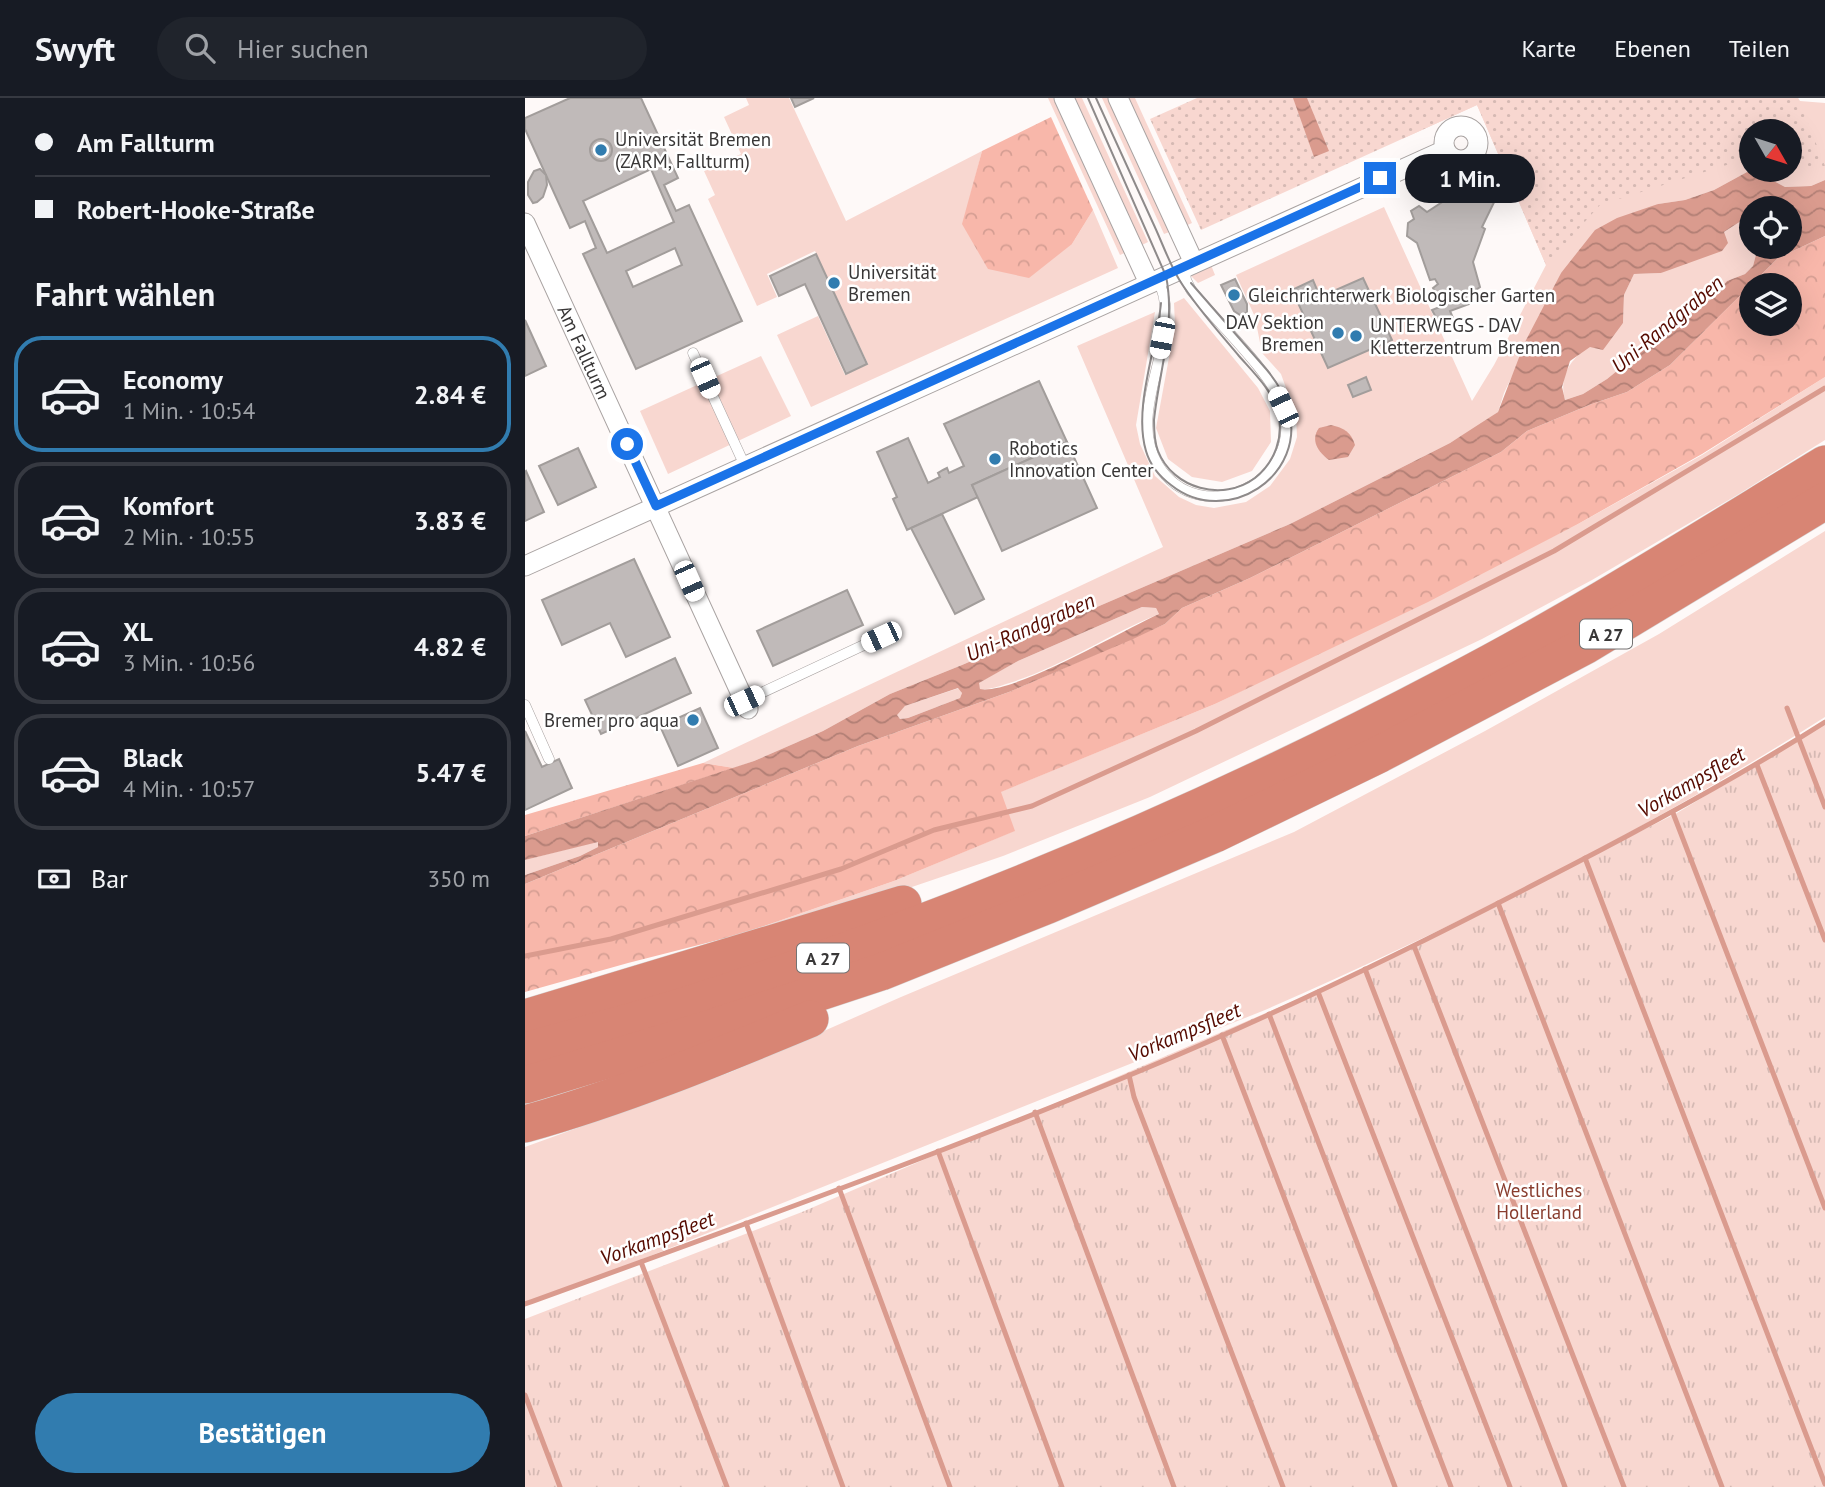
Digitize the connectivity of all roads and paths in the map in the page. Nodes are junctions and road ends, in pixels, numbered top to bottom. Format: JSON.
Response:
{"nodes":[{"id":1,"x":1064,"y":98,"type":"edge"},
{"id":2,"x":1118,"y":98,"type":"edge"},
{"id":3,"x":1445,"y":150,"type":"dead end"},
{"id":4,"x":525,"y":223,"type":"edge"},
{"id":5,"x":1189,"y":265,"type":"junction"},
{"id":6,"x":1153,"y":281,"type":"junction"},
{"id":7,"x":694,"y":353,"type":"dead end"},
{"id":8,"x":1825,"y":464,"type":"edge"},
{"id":9,"x":745,"y":466,"type":"junction"},
{"id":10,"x":1825,"y":501,"type":"edge"},
{"id":11,"x":656,"y":506,"type":"junction"},
{"id":12,"x":525,"y":566,"type":"edge"},
{"id":13,"x":881,"y":637,"type":"dead end"},
{"id":14,"x":525,"y":705,"type":"edge"},
{"id":15,"x":746,"y":705,"type":"joint"},
{"id":16,"x":549,"y":759,"type":"dead end"},
{"id":17,"x":1115,"y":844,"type":"junction"},
{"id":18,"x":1005,"y":922,"type":"junction"},
{"id":19,"x":646,"y":983,"type":"junction"},
{"id":20,"x":525,"y":1003,"type":"edge"},
{"id":21,"x":525,"y":1018,"type":"edge"},
{"id":22,"x":525,"y":1051,"type":"edge"},
{"id":23,"x":525,"y":1085,"type":"edge"},
{"id":24,"x":586,"y":1106,"type":"junction"},
{"id":25,"x":525,"y":1124,"type":"edge"},
{"id":26,"x":525,"y":1136,"type":"edge"}],
"edges":[{"from":1,"to":6,"type":"street"},
{"from":2,"to":5,"type":"street"},
{"from":3,"to":5,"type":"street"},
{"from":4,"to":11,"type":"street","name":"Am Fallturm"},
{"from":5,"to":6,"type":"street"},
{"from":5,"to":6,"type":"lane"},
{"from":6,"to":9,"type":"street"},
{"from":7,"to":9,"type":"lane"},
{"from":8,"to":17,"type":"highway","number":"A 27"},
{"from":9,"to":11,"type":"street"},
{"from":10,"to":18,"type":"highway","number":"A 27"},
{"from":11,"to":12,"type":"street"},
{"from":11,"to":15,"type":"street","name":"Am Fallturm"},
{"from":13,"to":15,"type":"lane"},
{"from":14,"to":16,"type":"lane"},
{"from":17,"to":19,"type":"highway"},
{"from":17,"to":22,"type":"highway","number":"A 27"},
{"from":18,"to":23,"type":"highway","number":"A 27"},
{"from":18,"to":24,"type":"highway"},
{"from":19,"to":20,"type":"highway"},
{"from":19,"to":21,"type":"highway"},
{"from":24,"to":25,"type":"highway"},
{"from":24,"to":26,"type":"highway"}]}
